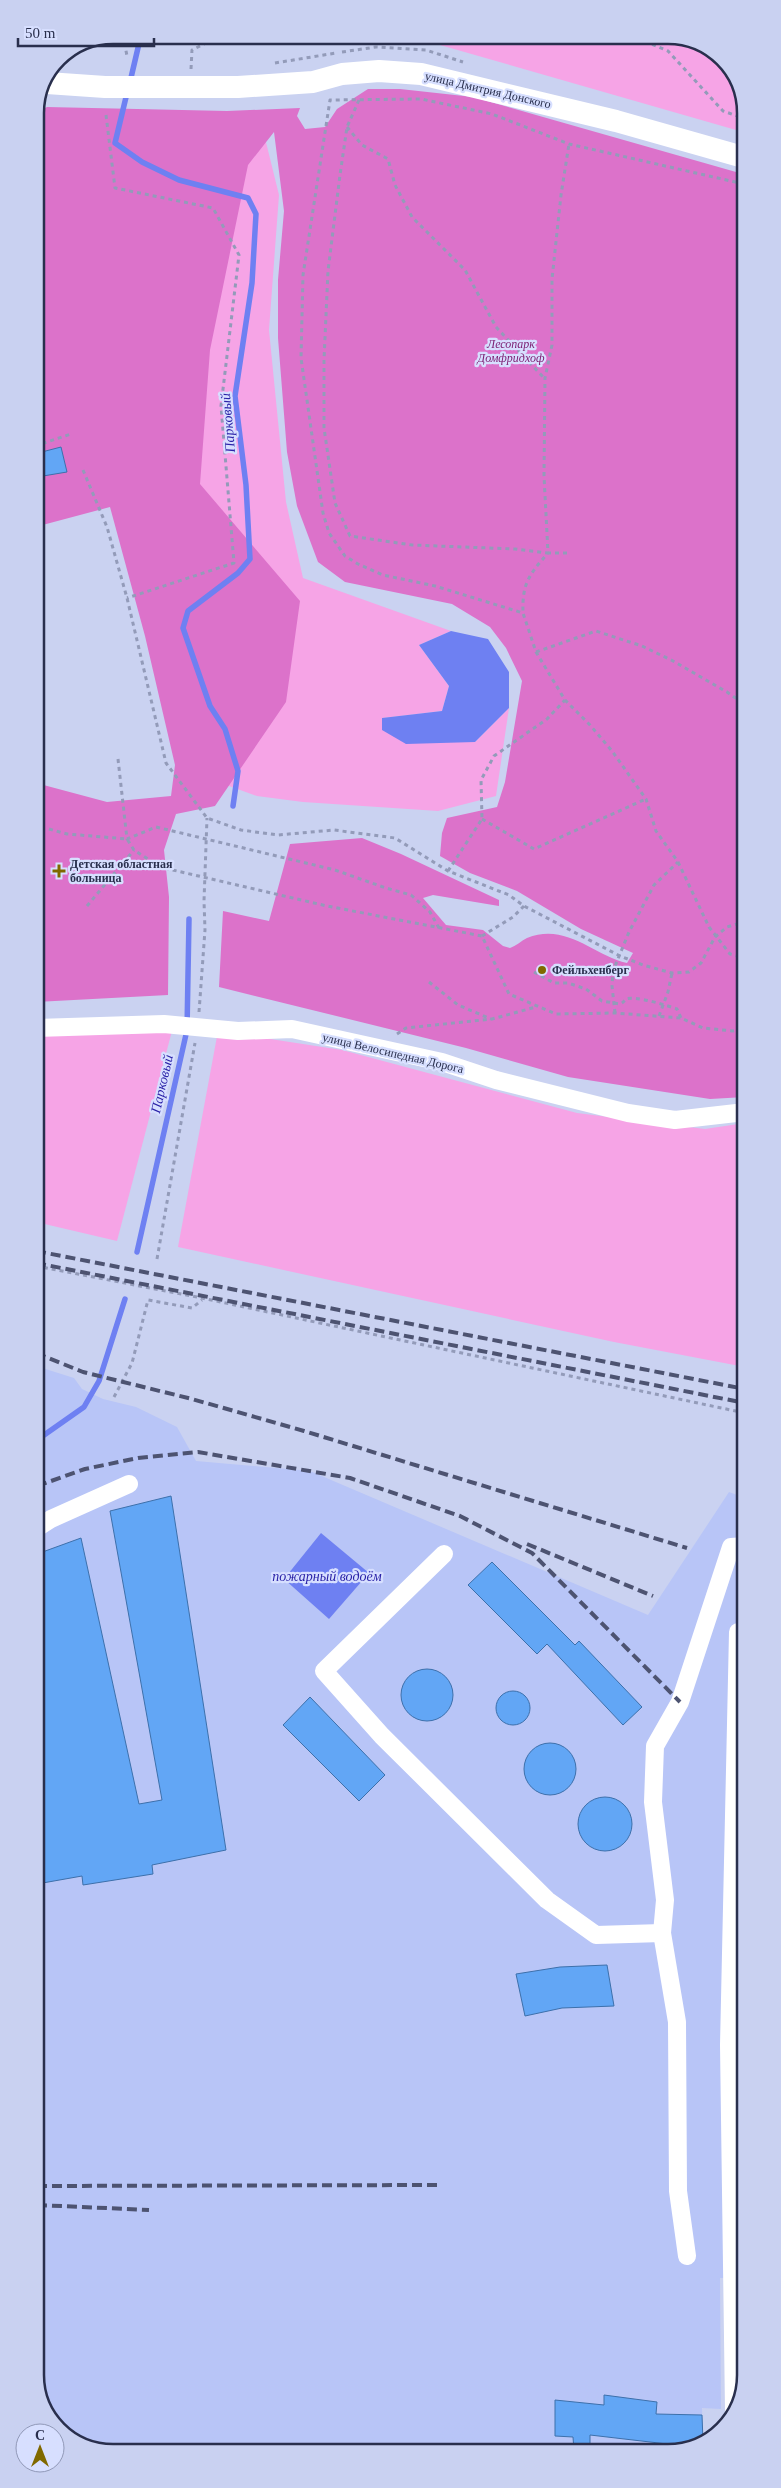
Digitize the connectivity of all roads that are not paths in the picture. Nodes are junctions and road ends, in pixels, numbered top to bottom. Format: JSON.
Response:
{"nodes":[{"id":1,"x":50,"y":84,"type":"edge"},
{"id":2,"x":737,"y":155,"type":"edge"},
{"id":3,"x":44,"y":1028,"type":"edge"},
{"id":4,"x":737,"y":1113,"type":"edge"},
{"id":5,"x":129,"y":1484,"type":"dead end"},
{"id":6,"x":44,"y":1524,"type":"edge"},
{"id":7,"x":737,"y":1547,"type":"edge"},
{"id":8,"x":444,"y":1554,"type":"dead end"},
{"id":9,"x":737,"y":1678,"type":"edge"},
{"id":10,"x":662,"y":1932,"type":"junction"},
{"id":11,"x":687,"y":2256,"type":"dead end"},
{"id":12,"x":737,"y":2300,"type":"edge"},
{"id":13,"x":737,"y":2366,"type":"edge"},
{"id":14,"x":735,"y":2392,"type":"edge"}],
"edges":[{"from":1,"to":2,"type":"main road","name":"улица Дмитрия Донского"},
{"from":3,"to":4,"type":"street","name":"улица Велосипедная Дорога"},
{"from":5,"to":6,"type":"street"},
{"from":7,"to":10,"type":"street"},
{"from":8,"to":10,"type":"street"},
{"from":9,"to":12,"type":"street"},
{"from":10,"to":11,"type":"street"},
{"from":13,"to":14,"type":"street"}]}
